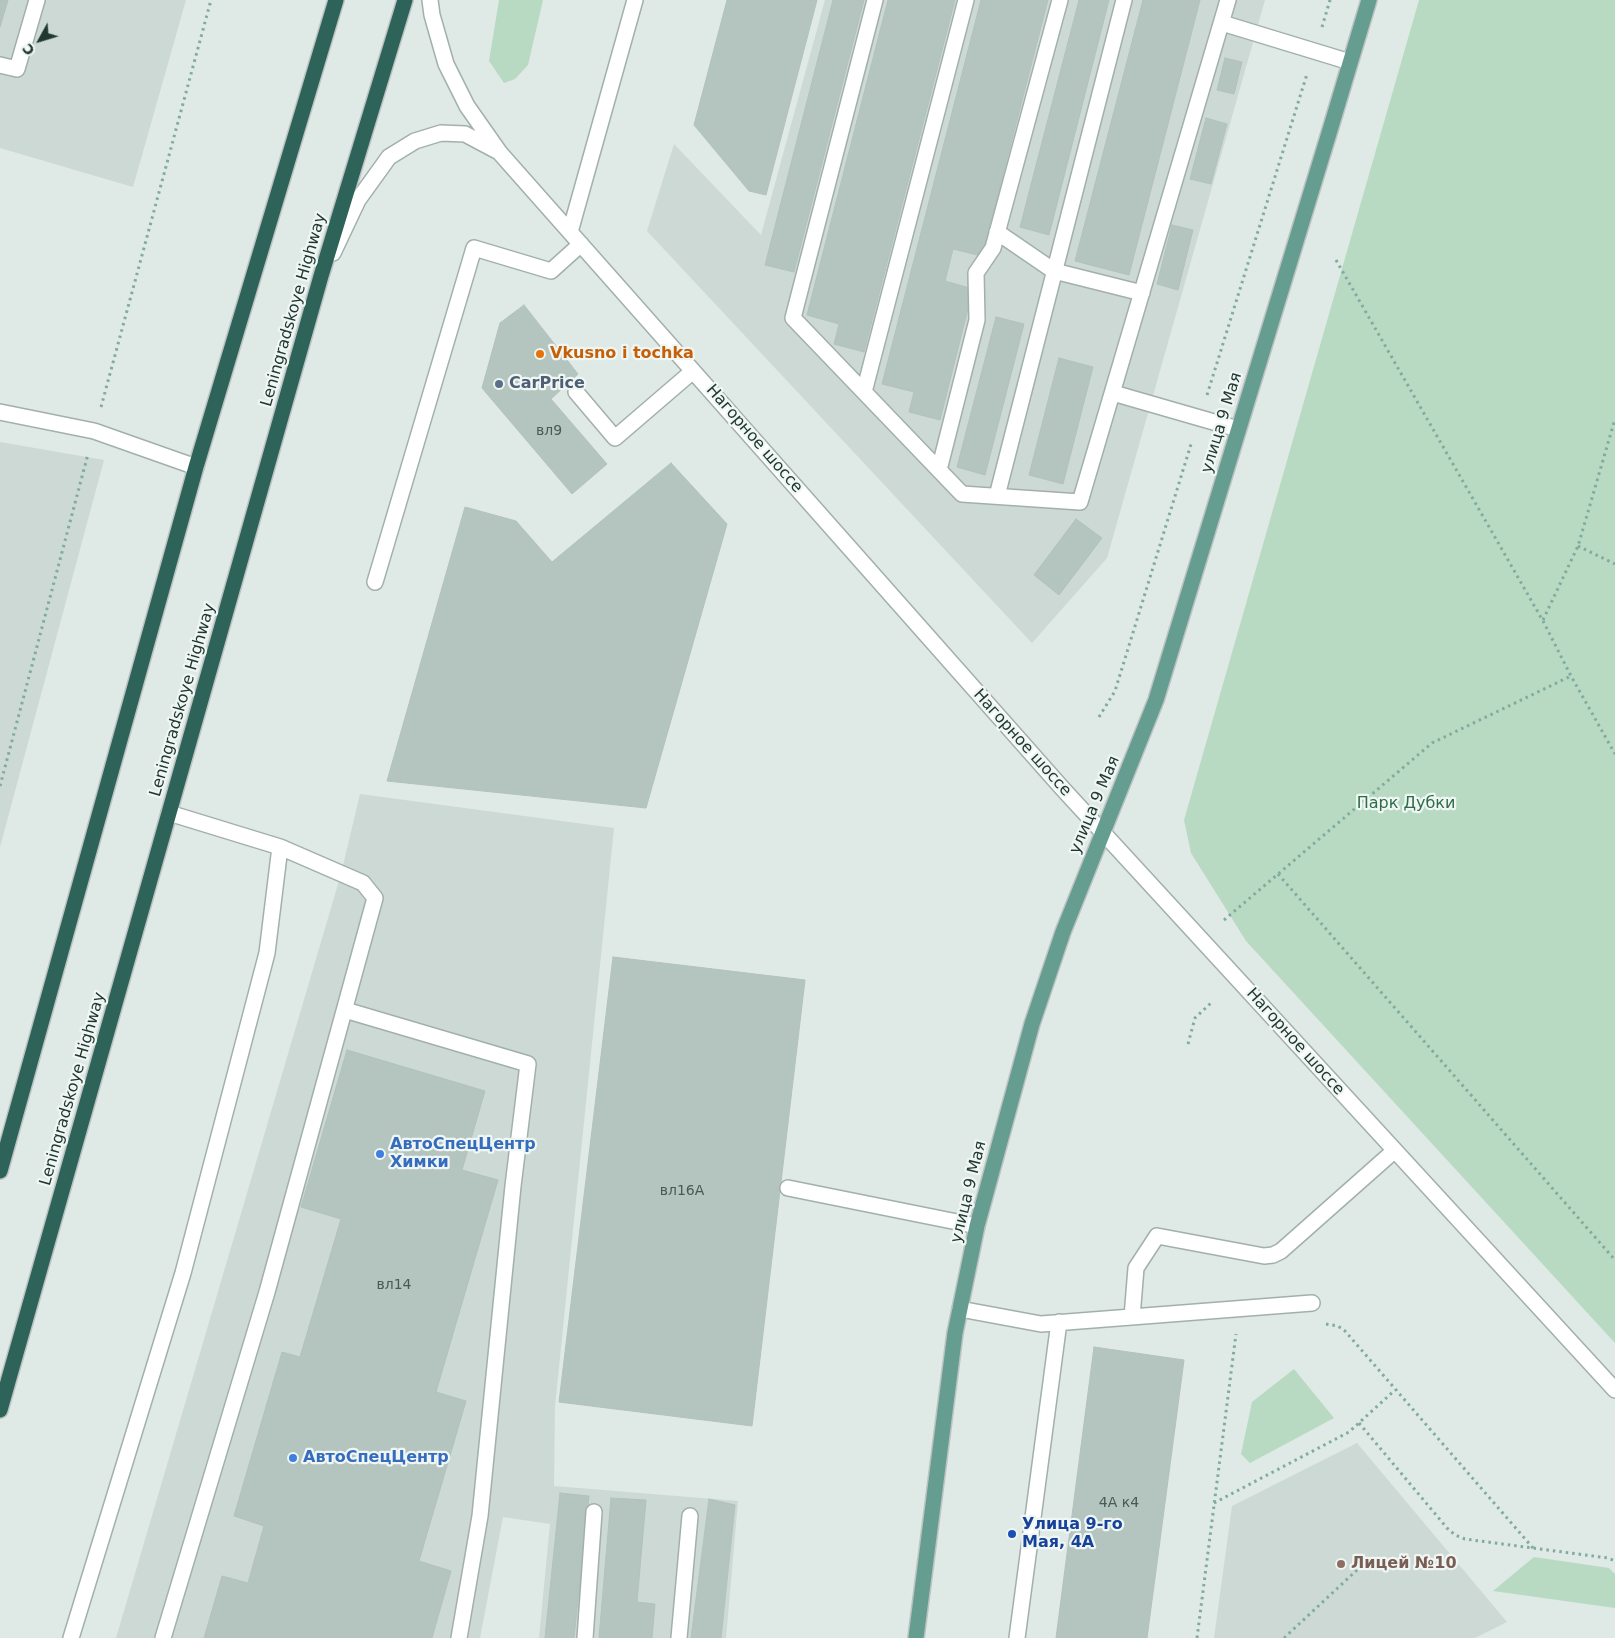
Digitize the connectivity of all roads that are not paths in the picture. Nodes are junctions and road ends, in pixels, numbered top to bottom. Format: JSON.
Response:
{"nodes":[{"id":1,"x":37,"y":0,"type":"edge"},
{"id":2,"x":336,"y":0,"type":"edge"},
{"id":3,"x":405,"y":0,"type":"edge"},
{"id":4,"x":430,"y":0,"type":"edge"},
{"id":5,"x":634,"y":0,"type":"edge"},
{"id":6,"x":875,"y":0,"type":"edge"},
{"id":7,"x":966,"y":0,"type":"edge"},
{"id":8,"x":1060,"y":0,"type":"edge"},
{"id":9,"x":1124,"y":0,"type":"edge"},
{"id":10,"x":1228,"y":0,"type":"edge"},
{"id":11,"x":1369,"y":0,"type":"edge"},
{"id":12,"x":1222,"y":23,"type":"junction"},
{"id":13,"x":1350,"y":62,"type":"junction"},
{"id":14,"x":0,"y":65,"type":"edge"},
{"id":15,"x":500,"y":153,"type":"junction"},
{"id":16,"x":570,"y":232,"type":"junction"},
{"id":17,"x":997,"y":232,"type":"junction"},
{"id":18,"x":581,"y":244,"type":"junction"},
{"id":19,"x":1054,"y":271,"type":"junction"},
{"id":20,"x":322,"y":276,"type":"junction"},
{"id":21,"x":1142,"y":293,"type":"junction"},
{"id":22,"x":693,"y":371,"type":"junction"},
{"id":23,"x":576,"y":392,"type":"dead end"},
{"id":24,"x":864,"y":392,"type":"junction"},
{"id":25,"x":1112,"y":393,"type":"junction"},
{"id":26,"x":0,"y":412,"type":"edge"},
{"id":27,"x":1238,"y":429,"type":"junction"},
{"id":28,"x":196,"y":467,"type":"junction"},
{"id":29,"x":939,"y":470,"type":"junction"},
{"id":30,"x":997,"y":496,"type":"junction"},
{"id":31,"x":375,"y":582,"type":"dead end"},
{"id":32,"x":169,"y":813,"type":"junction"},
{"id":33,"x":1102,"y":832,"type":"junction"},
{"id":34,"x":280,"y":847,"type":"junction"},
{"id":35,"x":345,"y":1010,"type":"junction"},
{"id":36,"x":1394,"y":1151,"type":"junction"},
{"id":37,"x":0,"y":1171,"type":"edge"},
{"id":38,"x":788,"y":1188,"type":"dead end"},
{"id":39,"x":977,"y":1226,"type":"junction"},
{"id":40,"x":1312,"y":1303,"type":"dead end"},
{"id":41,"x":960,"y":1309,"type":"junction"},
{"id":42,"x":1132,"y":1317,"type":"junction"},
{"id":43,"x":1059,"y":1322,"type":"junction"},
{"id":44,"x":1615,"y":1390,"type":"edge"},
{"id":45,"x":0,"y":1410,"type":"edge"},
{"id":46,"x":594,"y":1512,"type":"dead end"},
{"id":47,"x":690,"y":1516,"type":"dead end"},
{"id":48,"x":71,"y":1638,"type":"edge"},
{"id":49,"x":164,"y":1638,"type":"edge"},
{"id":50,"x":459,"y":1638,"type":"edge"},
{"id":51,"x":585,"y":1638,"type":"edge"},
{"id":52,"x":679,"y":1638,"type":"edge"},
{"id":53,"x":916,"y":1638,"type":"edge"},
{"id":54,"x":1018,"y":1638,"type":"edge"}],
"edges":[{"from":1,"to":14,"type":"street"},
{"from":2,"to":28,"type":"highway"},
{"from":3,"to":20,"type":"highway","name":"Leningradskoye Highway"},
{"from":4,"to":15,"type":"street"},
{"from":5,"to":16,"type":"street"},
{"from":6,"to":24,"type":"street"},
{"from":7,"to":24,"type":"street"},
{"from":8,"to":17,"type":"street"},
{"from":9,"to":19,"type":"street"},
{"from":10,"to":12,"type":"street"},
{"from":11,"to":13,"type":"main road","name":"улица 9 Мая"},
{"from":12,"to":13,"type":"street"},
{"from":12,"to":21,"type":"street"},
{"from":13,"to":27,"type":"main road","name":"улица 9 Мая"},
{"from":15,"to":16,"type":"street","name":"Нагорное шоссе"},
{"from":15,"to":20,"type":"street"},
{"from":16,"to":18,"type":"street","name":"Нагорное шоссе"},
{"from":17,"to":19,"type":"street"},
{"from":17,"to":29,"type":"street"},
{"from":18,"to":22,"type":"street","name":"Нагорное шоссе"},
{"from":18,"to":31,"type":"street"},
{"from":19,"to":21,"type":"street"},
{"from":19,"to":30,"type":"street"},
{"from":20,"to":32,"type":"highway","name":"Leningradskoye Highway"},
{"from":21,"to":25,"type":"street"},
{"from":22,"to":23,"type":"street"},
{"from":22,"to":33,"type":"street","name":"Нагорное шоссе"},
{"from":24,"to":29,"type":"street"},
{"from":25,"to":27,"type":"street"},
{"from":25,"to":30,"type":"street"},
{"from":26,"to":28,"type":"street"},
{"from":27,"to":33,"type":"main road","name":"улица 9 Мая"},
{"from":28,"to":37,"type":"highway"},
{"from":29,"to":30,"type":"street"},
{"from":32,"to":34,"type":"street"},
{"from":32,"to":45,"type":"highway","name":"Leningradskoye Highway"},
{"from":33,"to":36,"type":"street","name":"Нагорное шоссе"},
{"from":33,"to":39,"type":"main road","name":"улица 9 Мая"},
{"from":34,"to":35,"type":"street"},
{"from":34,"to":48,"type":"street"},
{"from":35,"to":49,"type":"street"},
{"from":35,"to":50,"type":"street"},
{"from":36,"to":42,"type":"street"},
{"from":36,"to":44,"type":"street","name":"Нагорное шоссе"},
{"from":38,"to":39,"type":"street"},
{"from":39,"to":41,"type":"main road","name":"улица 9 Мая"},
{"from":40,"to":42,"type":"street"},
{"from":41,"to":43,"type":"street"},
{"from":41,"to":53,"type":"main road","name":"улица 9 Мая"},
{"from":42,"to":43,"type":"street"},
{"from":43,"to":54,"type":"street"},
{"from":46,"to":51,"type":"street"},
{"from":47,"to":52,"type":"street"}]}
